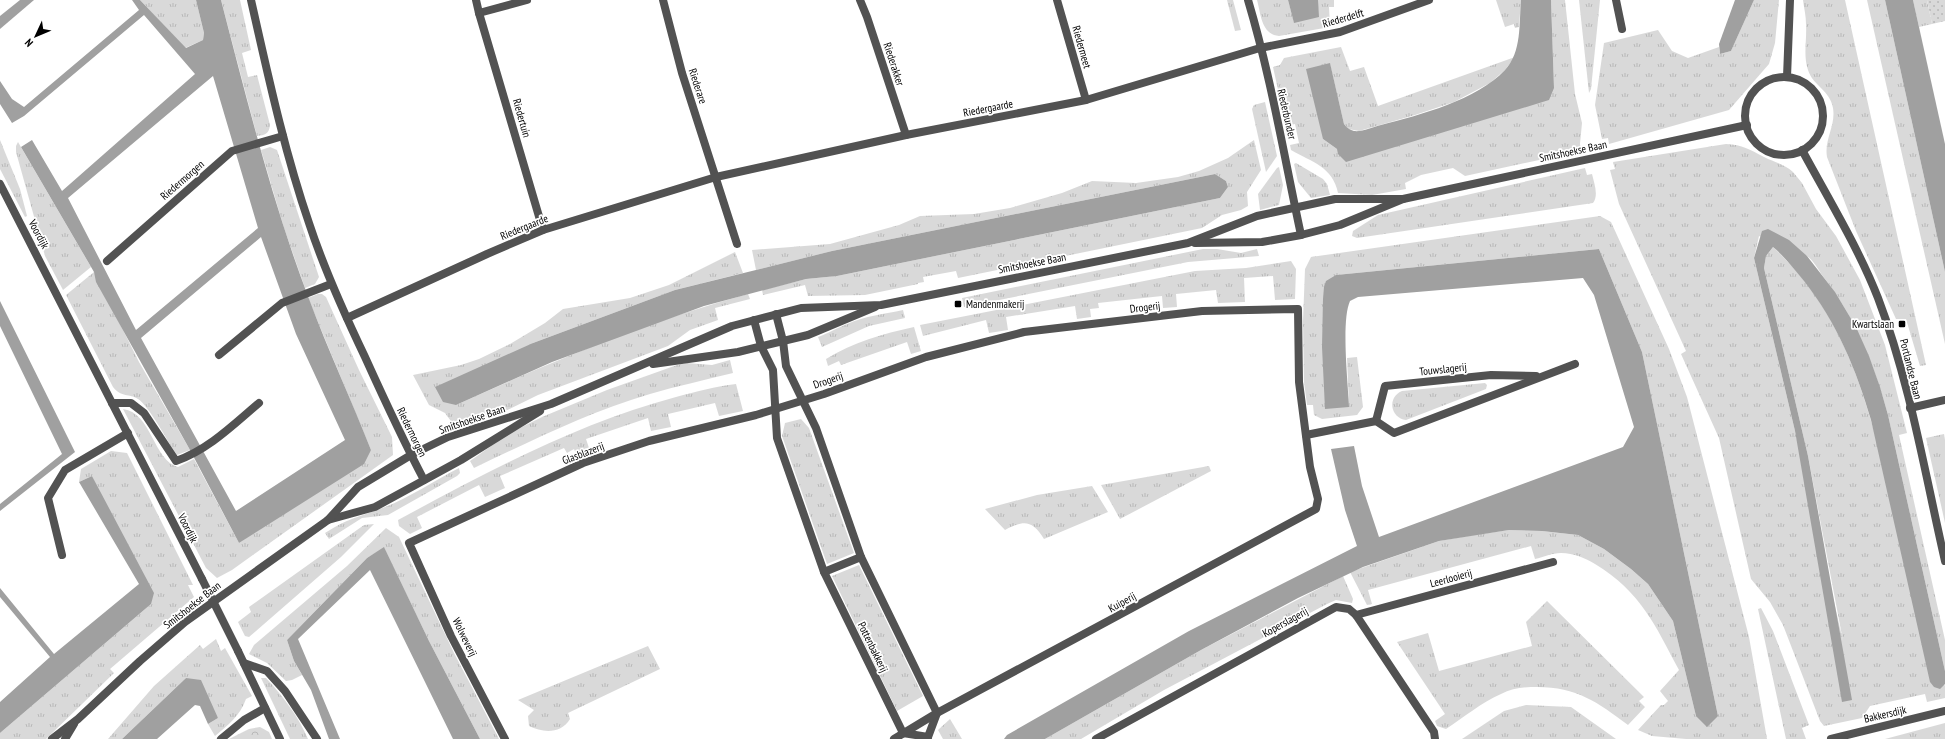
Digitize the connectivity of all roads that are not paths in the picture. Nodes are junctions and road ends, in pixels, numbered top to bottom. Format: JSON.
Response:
{"nodes":[{"id":1,"x":251,"y":0,"type":"edge"},
{"id":2,"x":476,"y":0,"type":"edge"},
{"id":3,"x":527,"y":0,"type":"edge"},
{"id":4,"x":663,"y":0,"type":"edge"},
{"id":5,"x":860,"y":0,"type":"edge"},
{"id":6,"x":1057,"y":0,"type":"edge"},
{"id":7,"x":1248,"y":0,"type":"edge"},
{"id":8,"x":1429,"y":0,"type":"edge"},
{"id":9,"x":1616,"y":0,"type":"edge"},
{"id":10,"x":1790,"y":0,"type":"edge"},
{"id":11,"x":479,"y":13,"type":"junction"},
{"id":12,"x":1622,"y":29,"type":"dead end"},
{"id":13,"x":1260,"y":48,"type":"junction"},
{"id":14,"x":1787,"y":77,"type":"junction"},
{"id":15,"x":1086,"y":100,"type":"junction"},
{"id":16,"x":1747,"y":125,"type":"junction"},
{"id":17,"x":283,"y":136,"type":"junction"},
{"id":18,"x":906,"y":136,"type":"junction"},
{"id":19,"x":1802,"y":150,"type":"junction"},
{"id":20,"x":716,"y":177,"type":"junction"},
{"id":21,"x":0,"y":184,"type":"edge"},
{"id":22,"x":1403,"y":199,"type":"junction"},
{"id":23,"x":1295,"y":208,"type":"junction"},
{"id":24,"x":543,"y":230,"type":"junction"},
{"id":25,"x":1301,"y":235,"type":"junction"},
{"id":26,"x":1188,"y":243,"type":"junction"},
{"id":27,"x":738,"y":244,"type":"dead end"},
{"id":28,"x":107,"y":261,"type":"dead end"},
{"id":29,"x":331,"y":284,"type":"junction"},
{"id":30,"x":881,"y":305,"type":"junction"},
{"id":31,"x":776,"y":314,"type":"junction"},
{"id":32,"x":347,"y":318,"type":"junction"},
{"id":33,"x":754,"y":320,"type":"junction"},
{"id":34,"x":783,"y":341,"type":"junction"},
{"id":35,"x":761,"y":346,"type":"junction"},
{"id":36,"x":219,"y":355,"type":"dead end"},
{"id":37,"x":1574,"y":364,"type":"dead end"},
{"id":38,"x":642,"y":365,"type":"junction"},
{"id":39,"x":1540,"y":376,"type":"junction"},
{"id":40,"x":803,"y":400,"type":"junction"},
{"id":41,"x":1945,"y":400,"type":"edge"},
{"id":42,"x":112,"y":403,"type":"junction"},
{"id":43,"x":259,"y":403,"type":"dead end"},
{"id":44,"x":551,"y":404,"type":"junction"},
{"id":45,"x":1910,"y":408,"type":"junction"},
{"id":46,"x":774,"y":410,"type":"junction"},
{"id":47,"x":1376,"y":421,"type":"junction"},
{"id":48,"x":128,"y":433,"type":"junction"},
{"id":49,"x":1306,"y":435,"type":"junction"},
{"id":50,"x":411,"y":455,"type":"junction"},
{"id":51,"x":424,"y":480,"type":"junction"},
{"id":52,"x":1316,"y":508,"type":"joint"},
{"id":53,"x":328,"y":520,"type":"junction"},
{"id":54,"x":409,"y":543,"type":"joint"},
{"id":55,"x":62,"y":555,"type":"dead end"},
{"id":56,"x":861,"y":557,"type":"junction"},
{"id":57,"x":1945,"y":561,"type":"edge"},
{"id":58,"x":1552,"y":562,"type":"dead end"},
{"id":59,"x":824,"y":572,"type":"junction"},
{"id":60,"x":1356,"y":615,"type":"junction"},
{"id":61,"x":244,"y":663,"type":"junction"},
{"id":62,"x":265,"y":708,"type":"junction"},
{"id":63,"x":1945,"y":711,"type":"edge"},
{"id":64,"x":937,"y":713,"type":"junction"},
{"id":65,"x":78,"y":719,"type":"junction"},
{"id":66,"x":903,"y":733,"type":"junction"},
{"id":67,"x":929,"y":738,"type":"edge"},
{"id":68,"x":52,"y":739,"type":"edge"},
{"id":69,"x":65,"y":739,"type":"edge"},
{"id":70,"x":221,"y":739,"type":"edge"},
{"id":71,"x":280,"y":739,"type":"edge"},
{"id":72,"x":317,"y":739,"type":"edge"},
{"id":73,"x":505,"y":739,"type":"edge"},
{"id":74,"x":894,"y":739,"type":"edge"},
{"id":75,"x":1096,"y":739,"type":"edge"},
{"id":76,"x":1435,"y":739,"type":"edge"},
{"id":77,"x":1831,"y":739,"type":"edge"}],
"edges":[{"from":1,"to":17,"type":"street","name":"Riedermorgen"},
{"from":2,"to":11,"type":"street","name":"Riedertuin"},
{"from":3,"to":11,"type":"street"},
{"from":4,"to":20,"type":"street","name":"Riederare"},
{"from":5,"to":18,"type":"street","name":"Riederakker"},
{"from":6,"to":15,"type":"street","name":"Riedermeet"},
{"from":7,"to":13,"type":"street","name":"Riederbunder"},
{"from":8,"to":13,"type":"street","name":"Riederdelft"},
{"from":9,"to":12,"type":"street"},
{"from":10,"to":14,"type":"street"},
{"from":11,"to":24,"type":"street","name":"Riedertuin"},
{"from":13,"to":15,"type":"street","name":"Riedergaarde"},
{"from":13,"to":23,"type":"street","name":"Riederbunder"},
{"from":14,"to":16,"type":"street"},
{"from":14,"to":19,"type":"street"},
{"from":15,"to":18,"type":"street","name":"Riedergaarde"},
{"from":16,"to":19,"type":"street"},
{"from":16,"to":22,"type":"street","name":"Smitshoekse Baan"},
{"from":17,"to":28,"type":"street","name":"Riedermorgen"},
{"from":17,"to":29,"type":"street","name":"Riedermorgen"},
{"from":18,"to":20,"type":"street","name":"Riedergaarde"},
{"from":19,"to":45,"type":"street","name":"Portlandse Baan"},
{"from":20,"to":24,"type":"street","name":"Riedergaarde"},
{"from":20,"to":27,"type":"street"},
{"from":21,"to":42,"type":"street","name":"Voordijk"},
{"from":22,"to":23,"type":"street","name":"Smitshoekse Baan"},
{"from":22,"to":25,"type":"street","name":"Smitshoekse Baan"},
{"from":23,"to":25,"type":"street","name":"Riederbunder"},
{"from":23,"to":26,"type":"street","name":"Smitshoekse Baan"},
{"from":24,"to":32,"type":"street","name":"Riedergaarde"},
{"from":25,"to":26,"type":"street","name":"Smitshoekse Baan"},
{"from":26,"to":30,"type":"street","name":"Smitshoekse Baan"},
{"from":29,"to":32,"type":"street","name":"Riedermorgen"},
{"from":29,"to":36,"type":"street"},
{"from":30,"to":31,"type":"street","name":"Smitshoekse Baan"},
{"from":30,"to":34,"type":"street","name":"Smitshoekse Baan"},
{"from":31,"to":33,"type":"street","name":"Smitshoekse Baan"},
{"from":31,"to":34,"type":"street"},
{"from":32,"to":50,"type":"street","name":"Riedermorgen"},
{"from":33,"to":35,"type":"street","name":"Pottenbakkerij"},
{"from":33,"to":38,"type":"street","name":"Smitshoekse Baan"},
{"from":34,"to":35,"type":"street","name":"Smitshoekse Baan"},
{"from":34,"to":40,"type":"street"},
{"from":35,"to":38,"type":"street","name":"Smitshoekse Baan"},
{"from":35,"to":46,"type":"street","name":"Pottenbakkerij"},
{"from":37,"to":39,"type":"street","name":"Touwslagerij"},
{"from":38,"to":44,"type":"street","name":"Smitshoekse Baan"},
{"from":39,"to":47,"type":"street","name":"Touwslagerij"},
{"from":39,"to":47,"type":"street","name":"Touwslagerij"},
{"from":40,"to":46,"type":"street"},
{"from":40,"to":49,"type":"street","name":"Drogerij"},
{"from":40,"to":56,"type":"street"},
{"from":41,"to":45,"type":"street"},
{"from":42,"to":43,"type":"street"},
{"from":42,"to":48,"type":"street","name":"Voordijk"},
{"from":44,"to":50,"type":"street","name":"Smitshoekse Baan"},
{"from":44,"to":51,"type":"street","name":"Smitshoekse Baan"},
{"from":45,"to":57,"type":"street","name":"Portlandse Baan"},
{"from":46,"to":54,"type":"street","name":"Glasblazerij"},
{"from":46,"to":59,"type":"street","name":"Pottenbakkerij"},
{"from":47,"to":49,"type":"street"},
{"from":48,"to":55,"type":"street"},
{"from":48,"to":61,"type":"street","name":"Voordijk","bridge":true},
{"from":49,"to":52,"type":"street","name":"Drogerij"},
{"from":50,"to":51,"type":"street","name":"Riedermorgen"},
{"from":50,"to":53,"type":"street","name":"Smitshoekse Baan"},
{"from":51,"to":53,"type":"street","name":"Smitshoekse Baan"},
{"from":52,"to":64,"type":"street","name":"Kuiperij"},
{"from":53,"to":65,"type":"street","name":"Smitshoekse Baan"},
{"from":54,"to":73,"type":"street","name":"Wolweverij"},
{"from":56,"to":59,"type":"street"},
{"from":56,"to":64,"type":"street"},
{"from":58,"to":60,"type":"street","name":"Leerlooierij"},
{"from":59,"to":66,"type":"street","name":"Pottenbakkerij"},
{"from":60,"to":75,"type":"street","name":"Koperslagerij"},
{"from":60,"to":76,"type":"street"},
{"from":61,"to":62,"type":"street","name":"Voordijk"},
{"from":61,"to":72,"type":"street"},
{"from":62,"to":70,"type":"street"},
{"from":62,"to":71,"type":"street","name":"Voordijk"},
{"from":63,"to":77,"type":"street","name":"Bakkersdijk"},
{"from":64,"to":66,"type":"street"},
{"from":64,"to":67,"type":"street"},
{"from":65,"to":68,"type":"street","name":"Smitshoekse Baan"},
{"from":65,"to":69,"type":"street","name":"Smitshoekse Baan"},
{"from":66,"to":67,"type":"street"},
{"from":66,"to":74,"type":"street"}]}
